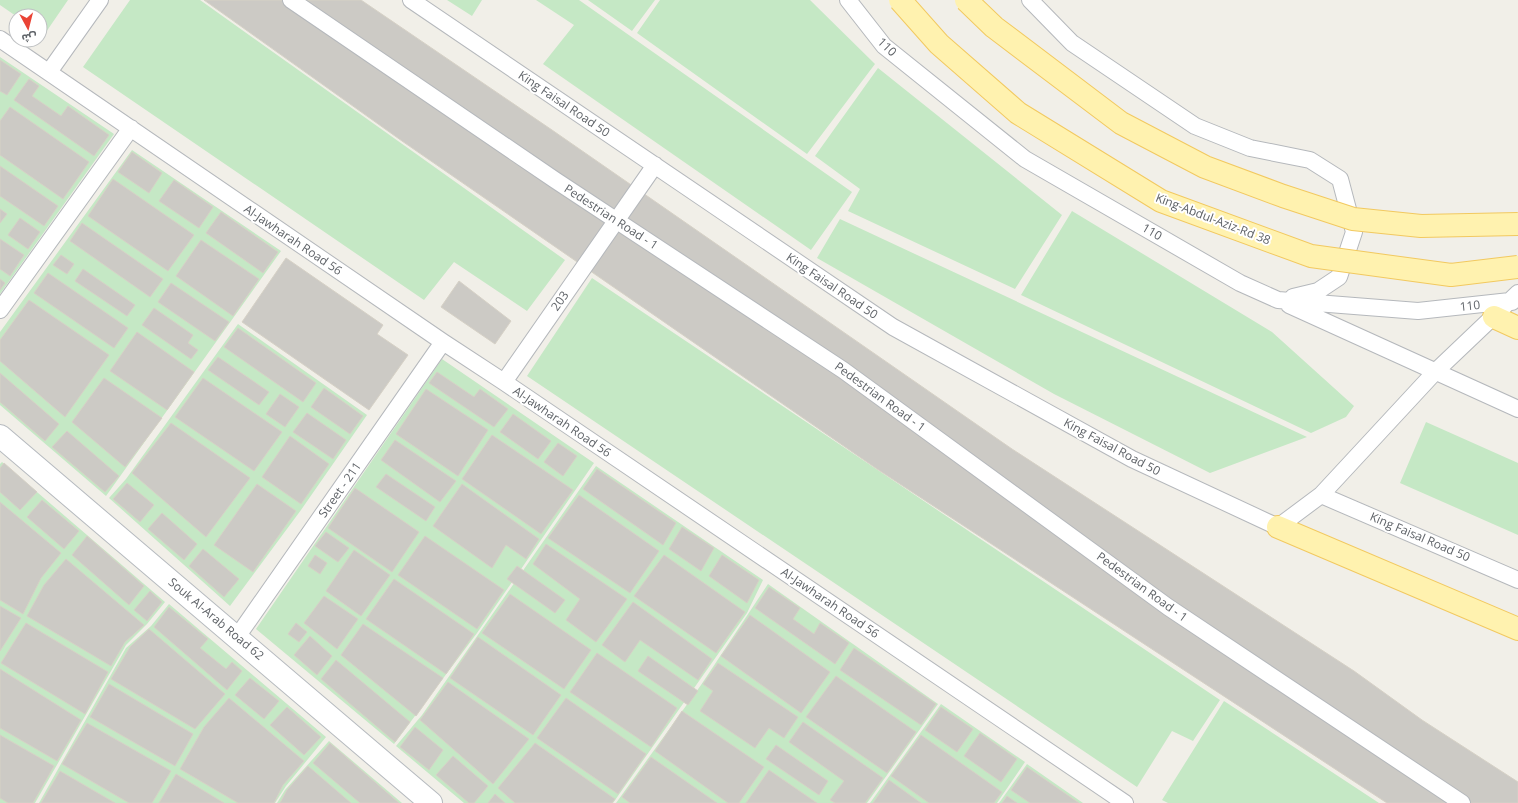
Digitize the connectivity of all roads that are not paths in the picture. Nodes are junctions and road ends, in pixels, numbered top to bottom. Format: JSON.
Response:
{"nodes":[{"id":1,"x":100,"y":0,"type":"edge"},
{"id":2,"x":291,"y":0,"type":"edge"},
{"id":3,"x":848,"y":0,"type":"edge"},
{"id":4,"x":900,"y":0,"type":"edge"},
{"id":5,"x":966,"y":0,"type":"edge"},
{"id":6,"x":1030,"y":0,"type":"edge"},
{"id":7,"x":414,"y":1,"type":"edge"},
{"id":8,"x":0,"y":39,"type":"edge"},
{"id":9,"x":49,"y":72,"type":"junction"},
{"id":10,"x":131,"y":128,"type":"junction"},
{"id":11,"x":655,"y":165,"type":"junction"},
{"id":12,"x":617,"y":220,"type":"junction"},
{"id":13,"x":1518,"y":224,"type":"edge"},
{"id":14,"x":1518,"y":267,"type":"edge"},
{"id":15,"x":1278,"y":300,"type":"junction"},
{"id":16,"x":1515,"y":300,"type":"edge"},
{"id":17,"x":0,"y":310,"type":"edge"},
{"id":18,"x":1494,"y":317,"type":"junction"},
{"id":19,"x":1518,"y":328,"type":"edge"},
{"id":20,"x":442,"y":342,"type":"junction"},
{"id":21,"x":1435,"y":372,"type":"junction"},
{"id":22,"x":504,"y":382,"type":"junction"},
{"id":23,"x":1518,"y":409,"type":"edge"},
{"id":24,"x":0,"y":436,"type":"edge"},
{"id":25,"x":1321,"y":495,"type":"junction"},
{"id":26,"x":1278,"y":527,"type":"junction"},
{"id":27,"x":1518,"y":580,"type":"edge"},
{"id":28,"x":1518,"y":629,"type":"edge"},
{"id":29,"x":237,"y":637,"type":"junction"},
{"id":30,"x":431,"y":803,"type":"edge"},
{"id":31,"x":1125,"y":803,"type":"edge"},
{"id":32,"x":1462,"y":803,"type":"edge"}],
"edges":[{"from":1,"to":9,"type":"street"},
{"from":2,"to":12,"type":"street","name":"Pedestrian Road - 1"},
{"from":3,"to":15,"type":"street","name":"110"},
{"from":4,"to":14,"type":"main road","name":"King-Abdul-Aziz-Rd 38","bridge":true},
{"from":5,"to":13,"type":"main road","bridge":true},
{"from":6,"to":15,"type":"street"},
{"from":7,"to":11,"type":"street","name":"King Faisal Road 50"},
{"from":8,"to":9,"type":"street","name":"Al-Jawharah Road 56"},
{"from":9,"to":10,"type":"street","name":"Al-Jawharah Road 56"},
{"from":10,"to":17,"type":"street"},
{"from":10,"to":20,"type":"street","name":"Al-Jawharah Road 56"},
{"from":11,"to":12,"type":"street","name":"203"},
{"from":11,"to":26,"type":"street","name":"King Faisal Road 50"},
{"from":12,"to":22,"type":"street","name":"203"},
{"from":12,"to":32,"type":"street","name":"Pedestrian Road - 1"},
{"from":15,"to":16,"type":"street","name":"110"},
{"from":15,"to":21,"type":"street"},
{"from":16,"to":18,"type":"street"},
{"from":18,"to":19,"type":"main road"},
{"from":18,"to":21,"type":"street"},
{"from":20,"to":22,"type":"street","name":"Al-Jawharah Road 56"},
{"from":20,"to":29,"type":"street","name":"Street - 211"},
{"from":21,"to":23,"type":"street"},
{"from":21,"to":25,"type":"street"},
{"from":22,"to":31,"type":"street","name":"Al-Jawharah Road 56"},
{"from":24,"to":29,"type":"main road","name":"Souk Al-Arab Road 62"},
{"from":25,"to":26,"type":"street"},
{"from":25,"to":27,"type":"street","name":"King Faisal Road 50"},
{"from":26,"to":28,"type":"main road"},
{"from":29,"to":30,"type":"main road","name":"Souk Al-Arab Road 62"}]}
